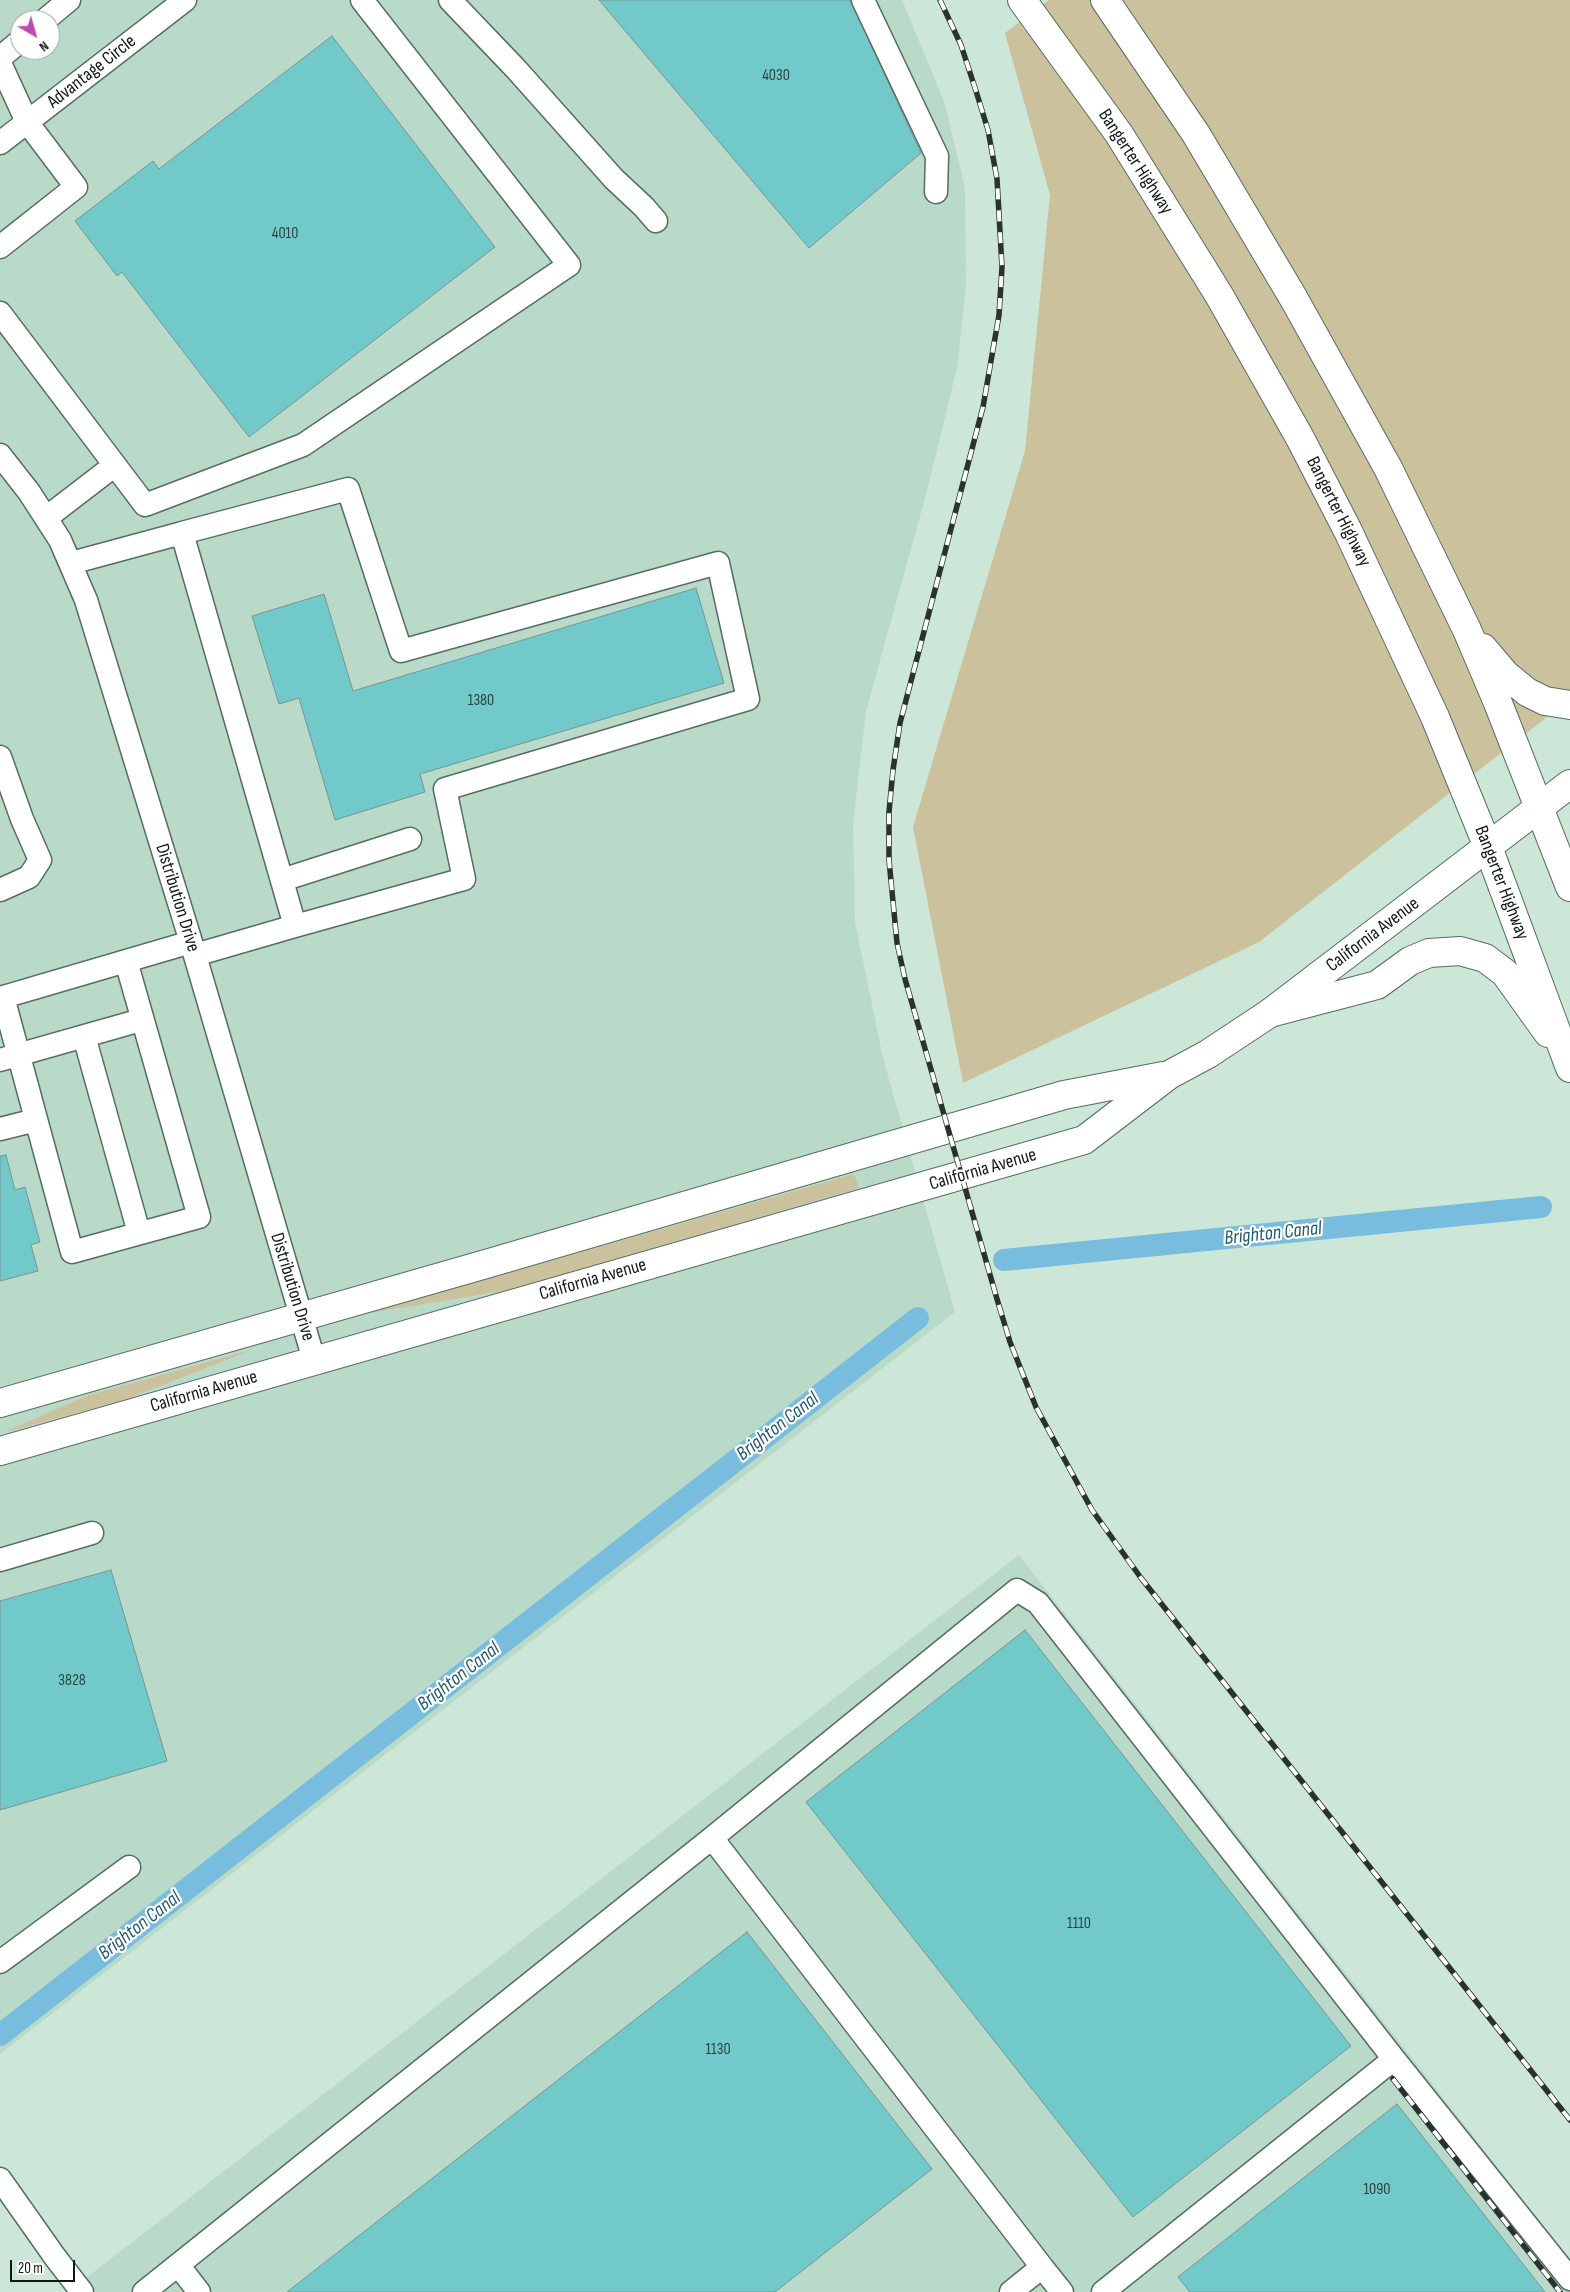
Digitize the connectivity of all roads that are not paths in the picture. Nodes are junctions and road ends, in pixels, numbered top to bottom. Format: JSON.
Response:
{"nodes":[{"id":1,"x":69,"y":0,"type":"edge"},
{"id":2,"x":184,"y":0,"type":"edge"},
{"id":3,"x":362,"y":0,"type":"edge"},
{"id":4,"x":450,"y":0,"type":"edge"},
{"id":5,"x":862,"y":0,"type":"edge"},
{"id":6,"x":1022,"y":0,"type":"edge"},
{"id":7,"x":1105,"y":0,"type":"edge"},
{"id":8,"x":57,"y":10,"type":"edge"},
{"id":9,"x":10,"y":50,"type":"edge"},
{"id":10,"x":0,"y":58,"type":"edge"},
{"id":11,"x":0,"y":63,"type":"edge"},
{"id":12,"x":27,"y":122,"type":"junction"},
{"id":13,"x":0,"y":143,"type":"edge"},
{"id":14,"x":936,"y":192,"type":"dead end"},
{"id":15,"x":656,"y":221,"type":"dead end"},
{"id":16,"x":0,"y":248,"type":"edge"},
{"id":17,"x":0,"y":313,"type":"edge"},
{"id":18,"x":0,"y":455,"type":"edge"},
{"id":19,"x":115,"y":465,"type":"junction"},
{"id":20,"x":46,"y":518,"type":"junction"},
{"id":21,"x":182,"y":533,"type":"junction"},
{"id":22,"x":71,"y":563,"type":"junction"},
{"id":23,"x":1467,"y":630,"type":"junction"},
{"id":24,"x":1570,"y":705,"type":"edge"},
{"id":25,"x":0,"y":757,"type":"edge"},
{"id":26,"x":1570,"y":784,"type":"edge"},
{"id":27,"x":1539,"y":808,"type":"junction"},
{"id":28,"x":410,"y":839,"type":"dead end"},
{"id":29,"x":1488,"y":847,"type":"junction"},
{"id":30,"x":282,"y":880,"type":"junction"},
{"id":31,"x":1570,"y":887,"type":"edge"},
{"id":32,"x":0,"y":890,"type":"edge"},
{"id":33,"x":295,"y":926,"type":"junction"},
{"id":34,"x":193,"y":948,"type":"junction"},
{"id":35,"x":126,"y":961,"type":"junction"},
{"id":36,"x":2,"y":997,"type":"edge"},
{"id":37,"x":1270,"y":1014,"type":"junction"},
{"id":38,"x":141,"y":1020,"type":"junction"},
{"id":39,"x":84,"y":1036,"type":"junction"},
{"id":40,"x":10,"y":1057,"type":"edge"},
{"id":41,"x":1568,"y":1062,"type":"edge"},
{"id":42,"x":1169,"y":1075,"type":"junction"},
{"id":43,"x":36,"y":1120,"type":"junction"},
{"id":44,"x":0,"y":1129,"type":"edge"},
{"id":45,"x":139,"y":1233,"type":"junction"},
{"id":46,"x":301,"y":1316,"type":"junction"},
{"id":47,"x":314,"y":1360,"type":"junction"},
{"id":48,"x":0,"y":1403,"type":"edge"},
{"id":49,"x":0,"y":1451,"type":"edge"},
{"id":50,"x":92,"y":1533,"type":"dead end"},
{"id":51,"x":0,"y":1560,"type":"edge"},
{"id":52,"x":712,"y":1838,"type":"junction"},
{"id":53,"x":129,"y":1867,"type":"dead end"},
{"id":54,"x":0,"y":1960,"type":"edge"},
{"id":55,"x":1394,"y":2059,"type":"junction"},
{"id":56,"x":0,"y":2179,"type":"edge"},
{"id":57,"x":178,"y":2265,"type":"junction"},
{"id":58,"x":1042,"y":2267,"type":"junction"},
{"id":59,"x":1570,"y":2279,"type":"edge"},
{"id":60,"x":82,"y":2292,"type":"edge"},
{"id":61,"x":144,"y":2292,"type":"edge"},
{"id":62,"x":199,"y":2292,"type":"edge"},
{"id":63,"x":1011,"y":2292,"type":"edge"},
{"id":64,"x":1062,"y":2292,"type":"edge"},
{"id":65,"x":1103,"y":2292,"type":"edge"}],
"edges":[{"from":1,"to":8,"type":"street"},
{"from":2,"to":12,"type":"street","name":"Advantage Circle"},
{"from":3,"to":19,"type":"street"},
{"from":4,"to":15,"type":"street"},
{"from":5,"to":14,"type":"street"},
{"from":6,"to":29,"type":"main road","name":"Bangerter Highway"},
{"from":7,"to":23,"type":"main road"},
{"from":9,"to":10,"type":"street"},
{"from":11,"to":12,"type":"street"},
{"from":12,"to":13,"type":"street","name":"Advantage Circle"},
{"from":12,"to":16,"type":"street"},
{"from":17,"to":19,"type":"street"},
{"from":18,"to":20,"type":"street","name":"Distribution Drive"},
{"from":19,"to":20,"type":"street"},
{"from":20,"to":22,"type":"street","name":"Distribution Drive"},
{"from":21,"to":22,"type":"street"},
{"from":21,"to":30,"type":"street"},
{"from":21,"to":33,"type":"street"},
{"from":22,"to":34,"type":"street","name":"Distribution Drive"},
{"from":23,"to":24,"type":"main road"},
{"from":23,"to":27,"type":"main road"},
{"from":25,"to":32,"type":"street"},
{"from":26,"to":27,"type":"main road","name":"California Avenue"},
{"from":27,"to":29,"type":"main road","name":"California Avenue"},
{"from":27,"to":31,"type":"main road"},
{"from":28,"to":30,"type":"street"},
{"from":29,"to":37,"type":"main road","name":"California Avenue"},
{"from":29,"to":41,"type":"main road","name":"Bangerter Highway"},
{"from":30,"to":33,"type":"street"},
{"from":33,"to":34,"type":"street"},
{"from":34,"to":35,"type":"street"},
{"from":34,"to":46,"type":"street","name":"Distribution Drive"},
{"from":35,"to":36,"type":"street"},
{"from":35,"to":38,"type":"street"},
{"from":36,"to":40,"type":"street"},
{"from":37,"to":41,"type":"main road"},
{"from":37,"to":42,"type":"main road","name":"California Avenue"},
{"from":38,"to":39,"type":"street"},
{"from":38,"to":45,"type":"street"},
{"from":39,"to":40,"type":"street"},
{"from":39,"to":45,"type":"street"},
{"from":40,"to":43,"type":"street"},
{"from":42,"to":46,"type":"main road","name":"California Avenue"},
{"from":42,"to":47,"type":"main road","name":"California Avenue"},
{"from":43,"to":44,"type":"street"},
{"from":43,"to":45,"type":"street"},
{"from":46,"to":47,"type":"street","name":"Distribution Drive"},
{"from":46,"to":48,"type":"main road","name":"California Avenue"},
{"from":47,"to":49,"type":"main road","name":"California Avenue"},
{"from":50,"to":51,"type":"street"},
{"from":52,"to":55,"type":"street"},
{"from":52,"to":57,"type":"street"},
{"from":52,"to":58,"type":"street"},
{"from":53,"to":54,"type":"street"},
{"from":55,"to":59,"type":"street"},
{"from":55,"to":65,"type":"street"},
{"from":56,"to":60,"type":"street"},
{"from":57,"to":61,"type":"street"},
{"from":57,"to":62,"type":"street"},
{"from":58,"to":63,"type":"street"},
{"from":58,"to":64,"type":"street"}]}
